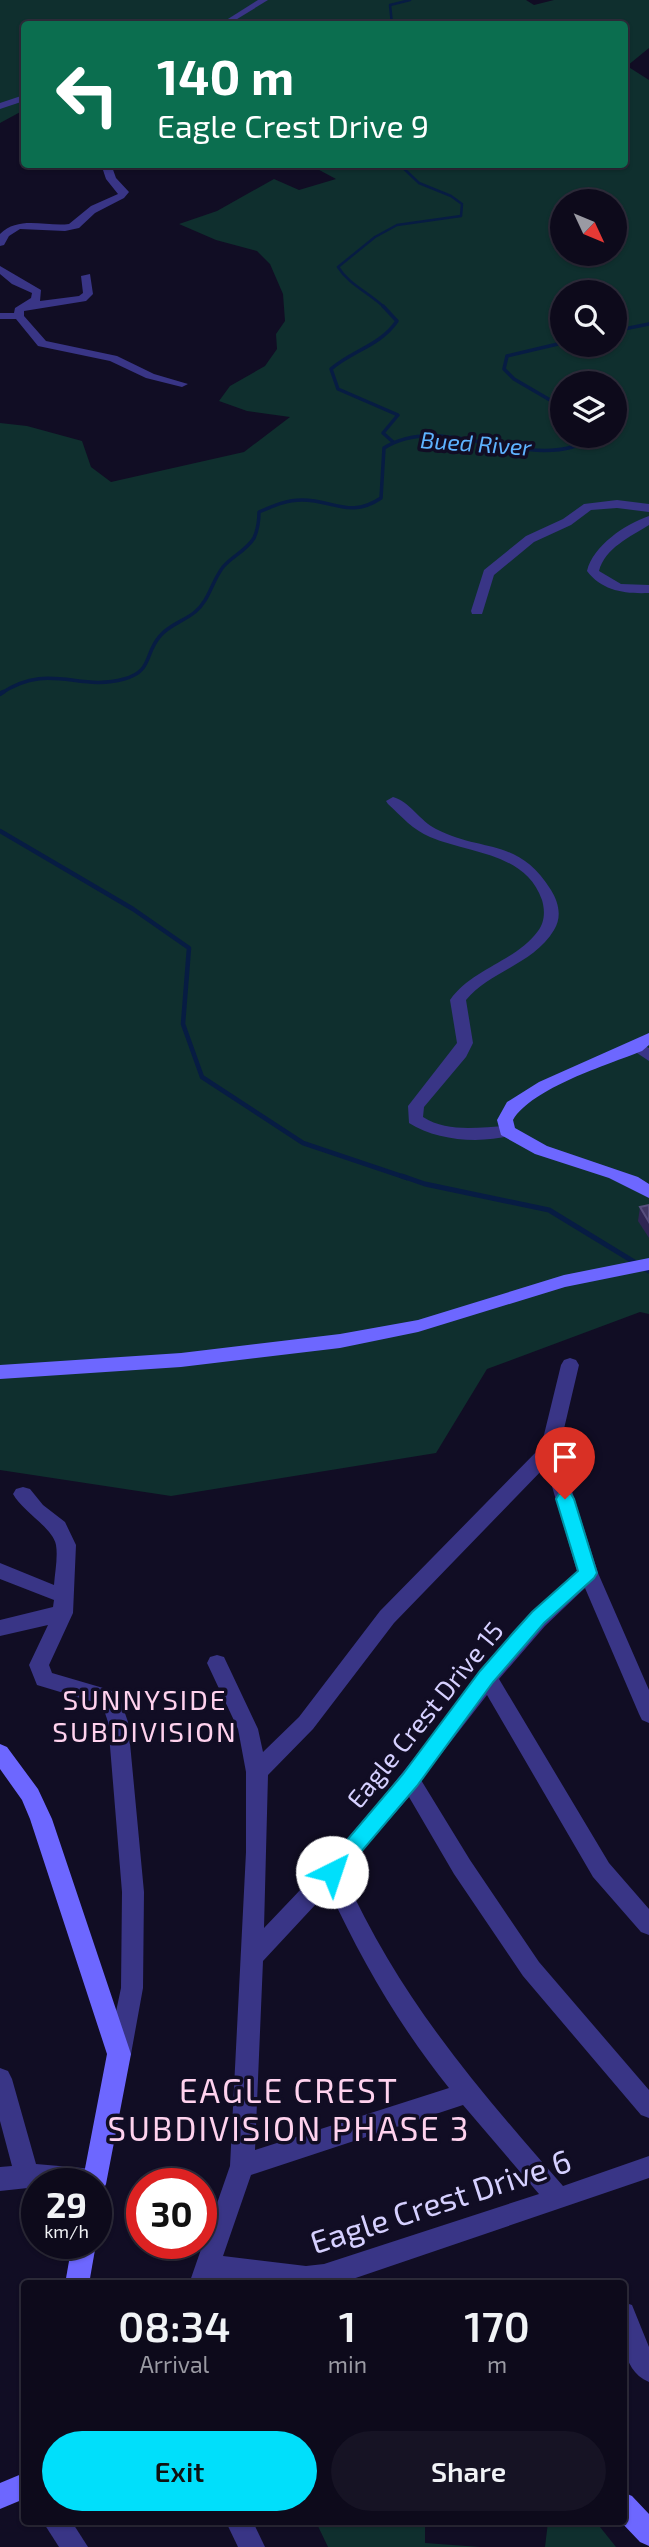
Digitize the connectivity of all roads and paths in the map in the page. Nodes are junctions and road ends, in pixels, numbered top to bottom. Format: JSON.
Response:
{"nodes":[{"id":1,"x":264,"y":0,"type":"edge"},
{"id":2,"x":229,"y":21,"type":"edge"},
{"id":3,"x":21,"y":99,"type":"edge"},
{"id":4,"x":0,"y":106,"type":"edge"},
{"id":5,"x":107,"y":168,"type":"edge"},
{"id":6,"x":0,"y":243,"type":"edge"},
{"id":7,"x":0,"y":269,"type":"edge"},
{"id":8,"x":86,"y":276,"type":"dead end"},
{"id":9,"x":27,"y":306,"type":"junction"},
{"id":10,"x":0,"y":316,"type":"edge"},
{"id":11,"x":19,"y":316,"type":"junction"},
{"id":12,"x":182,"y":384,"type":"dead end"},
{"id":13,"x":649,"y":508,"type":"edge"},
{"id":14,"x":649,"y":520,"type":"edge"},
{"id":15,"x":649,"y":589,"type":"edge"},
{"id":16,"x":477,"y":611,"type":"dead end"},
{"id":17,"x":393,"y":801,"type":"dead end"},
{"id":18,"x":645,"y":1047,"type":"edge"},
{"id":19,"x":507,"y":1131,"type":"junction"},
{"id":20,"x":649,"y":1192,"type":"edge"},
{"id":21,"x":649,"y":1264,"type":"edge"},
{"id":22,"x":570,"y":1365,"type":"dead end"},
{"id":23,"x":0,"y":1372,"type":"edge"},
{"id":24,"x":550,"y":1450,"type":"junction"},
{"id":25,"x":23,"y":1494,"type":"dead end"},
{"id":26,"x":0,"y":1572,"type":"edge"},
{"id":27,"x":588,"y":1573,"type":"junction"},
{"id":28,"x":63,"y":1603,"type":"junction"},
{"id":29,"x":0,"y":1629,"type":"edge"},
{"id":30,"x":217,"y":1663,"type":"dead end"},
{"id":31,"x":487,"y":1677,"type":"junction"},
{"id":32,"x":643,"y":1682,"type":"edge"},
{"id":33,"x":649,"y":1714,"type":"edge"},
{"id":34,"x":0,"y":1753,"type":"edge"},
{"id":35,"x":257,"y":1772,"type":"junction"},
{"id":36,"x":410,"y":1780,"type":"junction"},
{"id":37,"x":332,"y":1872,"type":"junction"},
{"id":38,"x":649,"y":1925,"type":"edge"},
{"id":39,"x":252,"y":1957,"type":"junction"},
{"id":40,"x":119,"y":2054,"type":"junction"},
{"id":41,"x":0,"y":2079,"type":"edge"},
{"id":42,"x":467,"y":2093,"type":"junction"},
{"id":43,"x":649,"y":2107,"type":"edge"},
{"id":44,"x":242,"y":2166,"type":"junction"},
{"id":45,"x":649,"y":2167,"type":"edge"},
{"id":46,"x":25,"y":2168,"type":"edge"},
{"id":47,"x":97,"y":2168,"type":"edge"},
{"id":48,"x":21,"y":2176,"type":"edge"},
{"id":49,"x":0,"y":2179,"type":"edge"},
{"id":50,"x":559,"y":2199,"type":"junction"},
{"id":51,"x":81,"y":2259,"type":"edge"},
{"id":52,"x":204,"y":2275,"type":"edge"},
{"id":53,"x":78,"y":2280,"type":"edge"},
{"id":54,"x":627,"y":2325,"type":"edge"},
{"id":55,"x":649,"y":2369,"type":"edge"},
{"id":56,"x":21,"y":2487,"type":"edge"},
{"id":57,"x":0,"y":2496,"type":"edge"},
{"id":58,"x":627,"y":2509,"type":"edge"},
{"id":59,"x":58,"y":2525,"type":"edge"},
{"id":60,"x":241,"y":2525,"type":"edge"},
{"id":61,"x":649,"y":2533,"type":"edge"},
{"id":62,"x":75,"y":2547,"type":"edge"},
{"id":63,"x":252,"y":2547,"type":"edge"}],
"edges":[{"from":1,"to":2,"type":"street"},
{"from":3,"to":4,"type":"street"},
{"from":5,"to":6,"type":"street"},
{"from":7,"to":9,"type":"street"},
{"from":8,"to":9,"type":"street"},
{"from":9,"to":11,"type":"street"},
{"from":10,"to":11,"type":"street"},
{"from":11,"to":12,"type":"street"},
{"from":13,"to":16,"type":"street"},
{"from":14,"to":15,"type":"street"},
{"from":17,"to":19,"type":"street"},
{"from":18,"to":19,"type":"main road"},
{"from":19,"to":20,"type":"main road"},
{"from":21,"to":23,"type":"main road"},
{"from":22,"to":24,"type":"street"},
{"from":24,"to":27,"type":"street"},
{"from":24,"to":35,"type":"street"},
{"from":25,"to":28,"type":"street"},
{"from":26,"to":28,"type":"street"},
{"from":27,"to":31,"type":"street","name":"Eagle Crest Drive 15"},
{"from":27,"to":32,"type":"street"},
{"from":28,"to":29,"type":"street"},
{"from":28,"to":40,"type":"street"},
{"from":30,"to":35,"type":"street"},
{"from":31,"to":36,"type":"street","name":"Eagle Crest Drive 15"},
{"from":31,"to":38,"type":"street"},
{"from":32,"to":33,"type":"street"},
{"from":34,"to":40,"type":"main road"},
{"from":35,"to":39,"type":"street"},
{"from":36,"to":37,"type":"street","name":"Eagle Crest Drive 15"},
{"from":36,"to":43,"type":"street"},
{"from":37,"to":39,"type":"street","name":"Eagle Crest Drive 15"},
{"from":37,"to":42,"type":"street"},
{"from":39,"to":44,"type":"street"},
{"from":40,"to":47,"type":"main road"},
{"from":41,"to":46,"type":"street"},
{"from":42,"to":44,"type":"street"},
{"from":42,"to":50,"type":"street"},
{"from":44,"to":52,"type":"street"},
{"from":45,"to":50,"type":"street","name":"Eagle Crest Drive 6"},
{"from":48,"to":49,"type":"street"},
{"from":50,"to":52,"type":"street","name":"Eagle Crest Drive 6"},
{"from":51,"to":53,"type":"main road"},
{"from":54,"to":55,"type":"street"},
{"from":56,"to":57,"type":"main road"},
{"from":58,"to":61,"type":"main road"},
{"from":59,"to":62,"type":"street"},
{"from":60,"to":63,"type":"street"}]}
